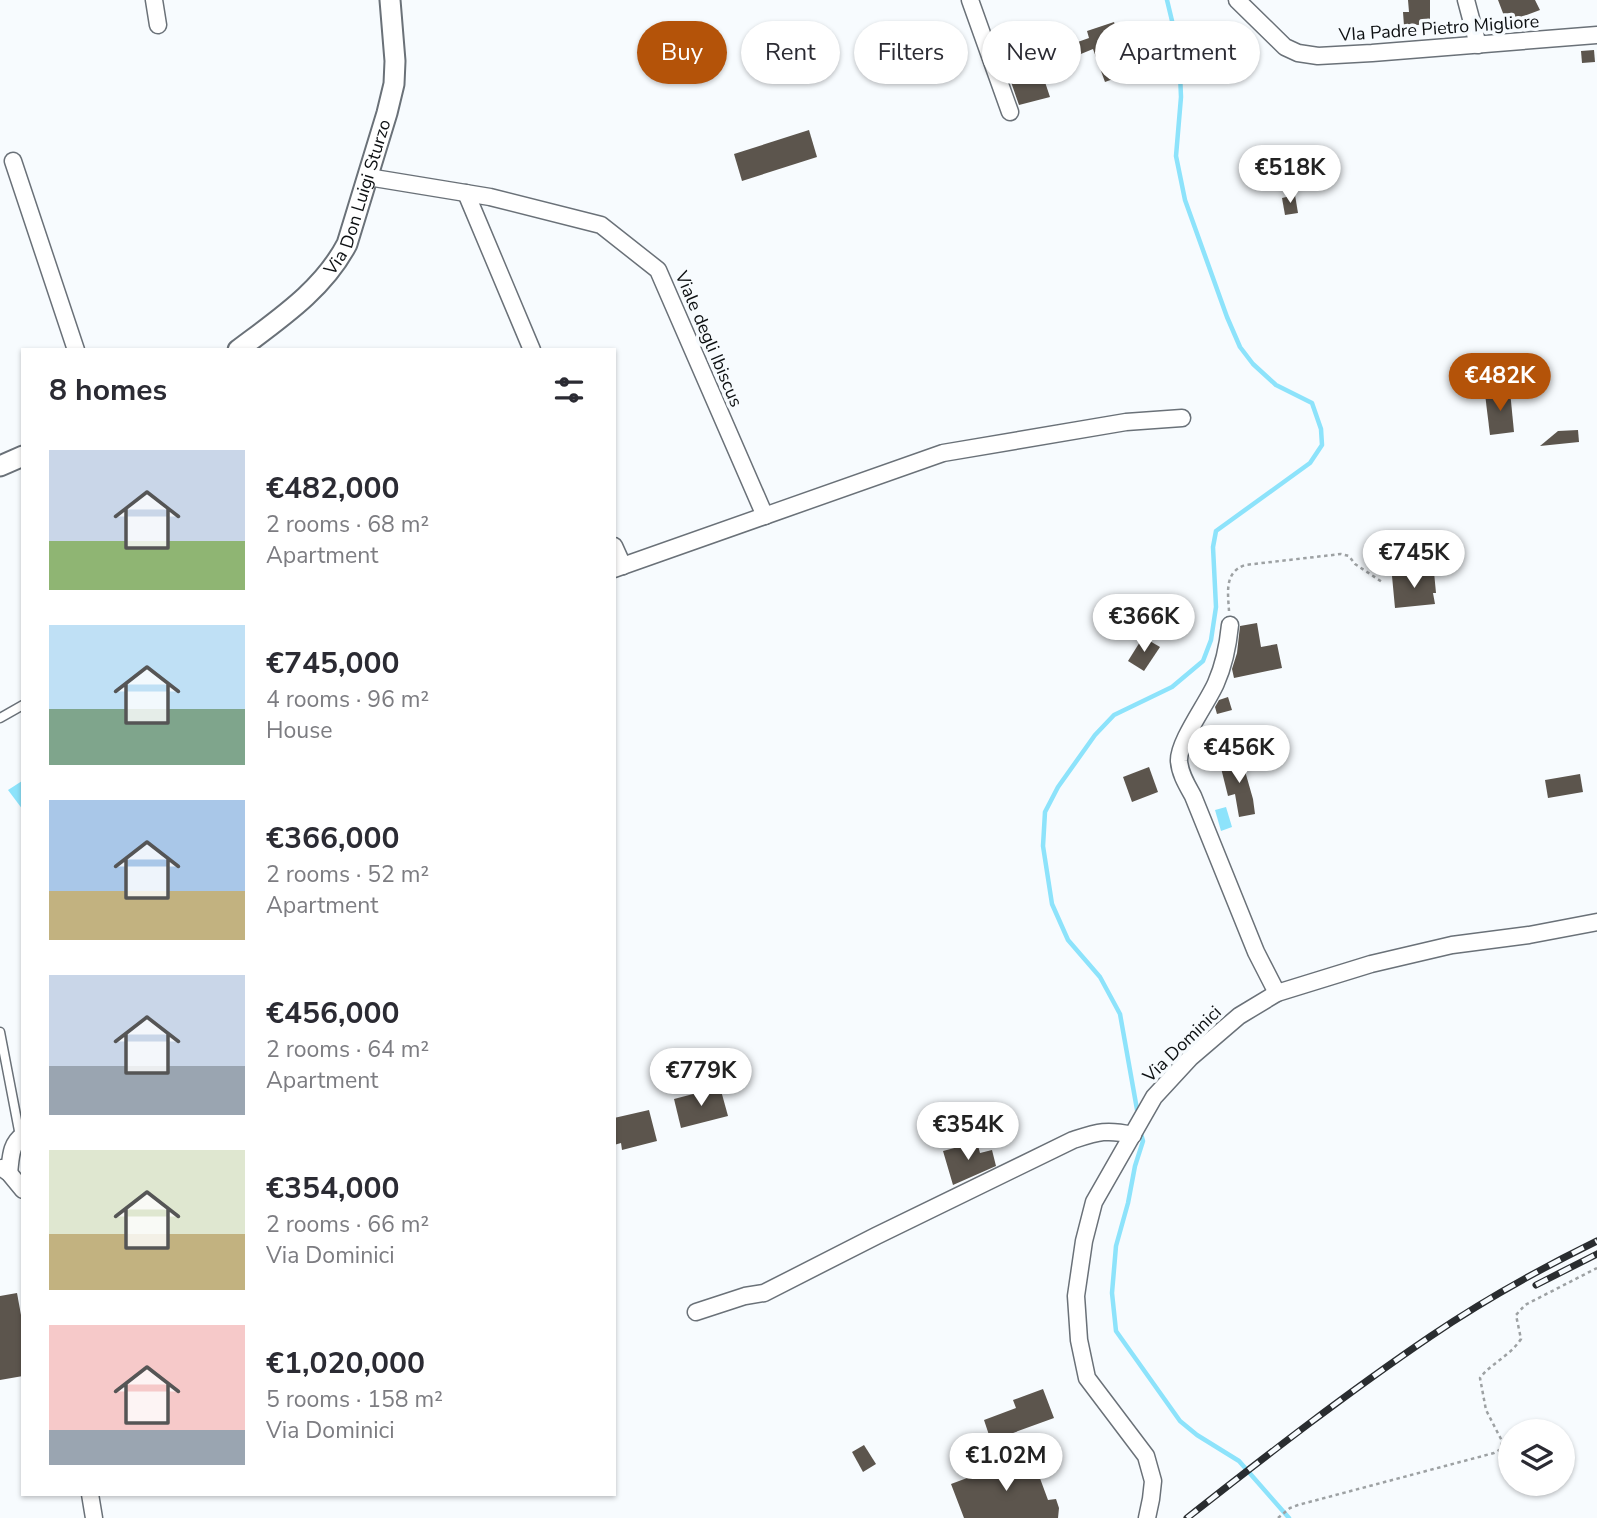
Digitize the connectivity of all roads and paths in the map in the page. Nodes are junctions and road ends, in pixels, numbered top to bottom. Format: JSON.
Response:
{"nodes":[{"id":1,"x":154,"y":0,"type":"edge"},
{"id":2,"x":390,"y":0,"type":"edge"},
{"id":3,"x":970,"y":0,"type":"edge"},
{"id":4,"x":1237,"y":0,"type":"edge"},
{"id":5,"x":1466,"y":0,"type":"edge"},
{"id":6,"x":158,"y":25,"type":"dead end"},
{"id":7,"x":1597,"y":36,"type":"edge"},
{"id":8,"x":1478,"y":44,"type":"junction"},
{"id":9,"x":1010,"y":112,"type":"dead end"},
{"id":10,"x":13,"y":162,"type":"dead end"},
{"id":11,"x":368,"y":177,"type":"junction"},
{"id":12,"x":466,"y":193,"type":"junction"},
{"id":13,"x":75,"y":348,"type":"edge"},
{"id":14,"x":241,"y":348,"type":"edge"},
{"id":15,"x":531,"y":348,"type":"edge"},
{"id":16,"x":1182,"y":418,"type":"dead end"},
{"id":17,"x":21,"y":457,"type":"edge"},
{"id":18,"x":0,"y":466,"type":"edge"},
{"id":19,"x":765,"y":516,"type":"junction"},
{"id":20,"x":618,"y":567,"type":"edge"},
{"id":21,"x":1382,"y":582,"type":"dead end"},
{"id":22,"x":1230,"y":625,"type":"joint"},
{"id":23,"x":21,"y":706,"type":"edge"},
{"id":24,"x":0,"y":718,"type":"edge"},
{"id":25,"x":1597,"y":922,"type":"edge"},
{"id":26,"x":1277,"y":993,"type":"junction"},
{"id":27,"x":0,"y":1032,"type":"edge"},
{"id":28,"x":1134,"y":1133,"type":"junction"},
{"id":29,"x":21,"y":1135,"type":"edge"},
{"id":30,"x":4,"y":1170,"type":"edge"},
{"id":31,"x":21,"y":1188,"type":"edge"},
{"id":32,"x":1597,"y":1268,"type":"edge"},
{"id":33,"x":696,"y":1312,"type":"dead end"},
{"id":34,"x":90,"y":1496,"type":"edge"},
{"id":35,"x":94,"y":1518,"type":"edge"},
{"id":36,"x":1147,"y":1518,"type":"edge"},
{"id":37,"x":1278,"y":1518,"type":"edge"}],
"edges":[{"from":1,"to":6,"type":"street"},
{"from":2,"to":11,"type":"street","name":"Via Don Luigi Sturzo"},
{"from":3,"to":9,"type":"street"},
{"from":4,"to":8,"type":"street","name":"VIa Padre Pietro Migliore"},
{"from":5,"to":8,"type":"street"},
{"from":7,"to":8,"type":"street","name":"VIa Padre Pietro Migliore"},
{"from":10,"to":13,"type":"street"},
{"from":11,"to":12,"type":"street","name":"Viale degli Ibiscus"},
{"from":11,"to":14,"type":"street","name":"Via Don Luigi Sturzo"},
{"from":12,"to":15,"type":"street"},
{"from":12,"to":19,"type":"street","name":"Viale degli Ibiscus"},
{"from":16,"to":19,"type":"street"},
{"from":17,"to":18,"type":"street"},
{"from":19,"to":20,"type":"street"},
{"from":21,"to":22,"type":"path"},
{"from":22,"to":26,"type":"street"},
{"from":23,"to":24,"type":"lane"},
{"from":25,"to":26,"type":"street","name":"Via Dominici"},
{"from":26,"to":28,"type":"street","name":"Via Dominici"},
{"from":27,"to":29,"type":"lane"},
{"from":28,"to":33,"type":"street"},
{"from":28,"to":36,"type":"street","name":"Via Dominici"},
{"from":29,"to":30,"type":"street"},
{"from":30,"to":31,"type":"street"},
{"from":32,"to":37,"type":"path"},
{"from":34,"to":35,"type":"street"}]}
